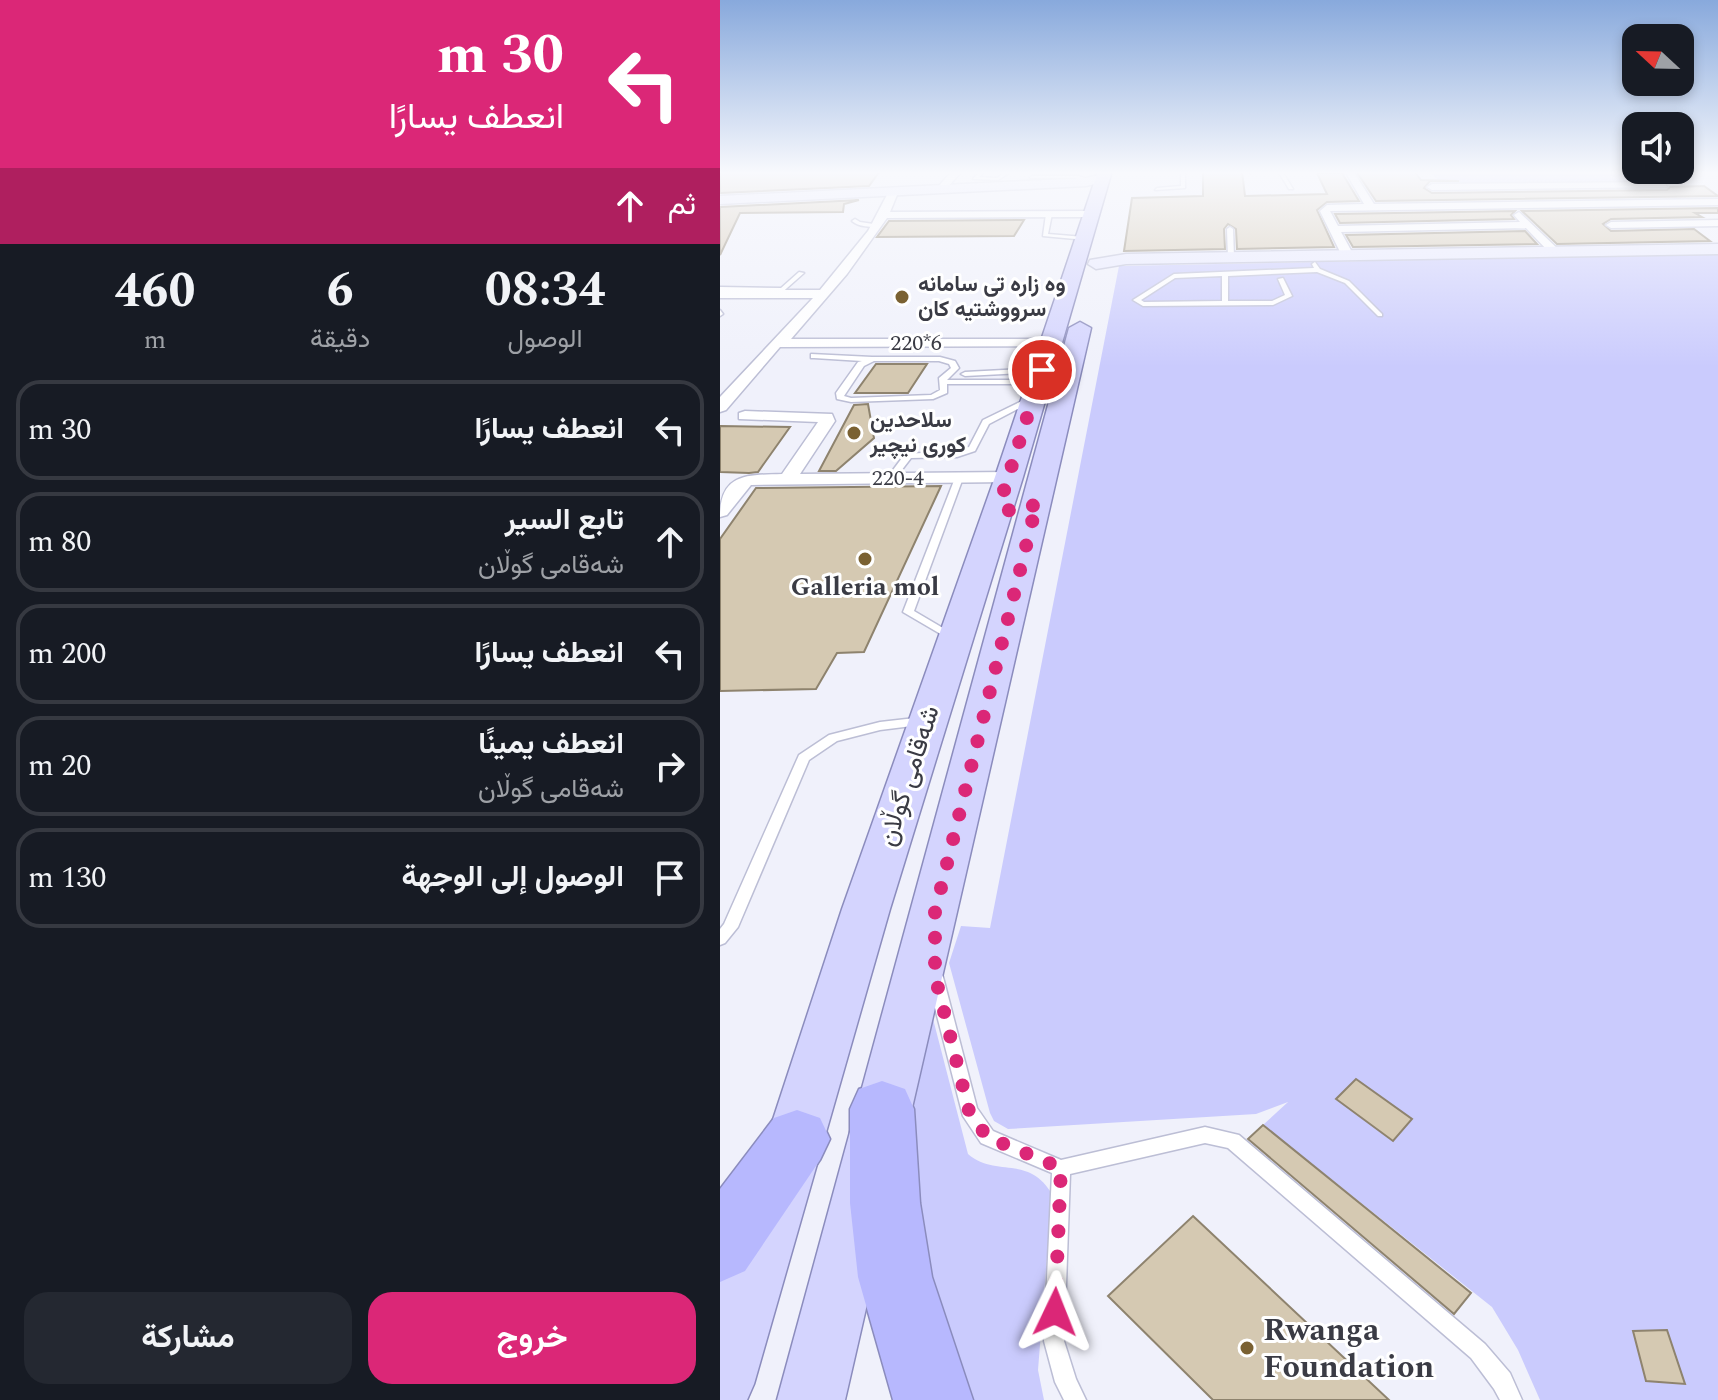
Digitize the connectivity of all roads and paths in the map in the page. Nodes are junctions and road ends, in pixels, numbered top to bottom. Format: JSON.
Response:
{"nodes":[{"id":1,"x":869,"y":236,"type":"edge"},
{"id":2,"x":1091,"y":236,"type":"edge"},
{"id":3,"x":1095,"y":236,"type":"edge"},
{"id":4,"x":1171,"y":236,"type":"edge"},
{"id":5,"x":1230,"y":236,"type":"edge"},
{"id":6,"x":1338,"y":236,"type":"edge"},
{"id":7,"x":1540,"y":236,"type":"edge"},
{"id":8,"x":1625,"y":236,"type":"edge"},
{"id":9,"x":1640,"y":249,"type":"junction"},
{"id":10,"x":1718,"y":249,"type":"edge"},
{"id":11,"x":1554,"y":251,"type":"junction"},
{"id":12,"x":1347,"y":254,"type":"junction"},
{"id":13,"x":1231,"y":257,"type":"junction"},
{"id":14,"x":1313,"y":262,"type":"junction"},
{"id":15,"x":801,"y":273,"type":"dead end"},
{"id":16,"x":1225,"y":274,"type":"junction"},
{"id":17,"x":1281,"y":279,"type":"dead end"},
{"id":18,"x":720,"y":292,"type":"edge"},
{"id":19,"x":780,"y":292,"type":"junction"},
{"id":20,"x":821,"y":294,"type":"junction"},
{"id":21,"x":1225,"y":303,"type":"junction"},
{"id":22,"x":1380,"y":315,"type":"dead end"},
{"id":23,"x":780,"y":343,"type":"junction"},
{"id":24,"x":1052,"y":343,"type":"junction"},
{"id":25,"x":814,"y":356,"type":"dead end"},
{"id":26,"x":873,"y":359,"type":"junction"},
{"id":27,"x":945,"y":378,"type":"junction"},
{"id":28,"x":1037,"y":384,"type":"junction"},
{"id":29,"x":720,"y":407,"type":"edge"},
{"id":30,"x":720,"y":414,"type":"edge"},
{"id":31,"x":745,"y":416,"type":"dead end"},
{"id":32,"x":891,"y":478,"type":"junction"},
{"id":33,"x":959,"y":478,"type":"junction"},
{"id":34,"x":788,"y":479,"type":"junction"},
{"id":35,"x":1004,"y":490,"type":"junction"},
{"id":36,"x":1037,"y":502,"type":"junction"},
{"id":37,"x":720,"y":511,"type":"edge"},
{"id":38,"x":944,"y":633,"type":"dead end"},
{"id":39,"x":927,"y":720,"type":"junction"},
{"id":40,"x":935,"y":912,"type":"junction"},
{"id":41,"x":720,"y":939,"type":"edge"},
{"id":42,"x":882,"y":1109,"type":"junction"},
{"id":43,"x":797,"y":1139,"type":"junction"},
{"id":44,"x":1061,"y":1168,"type":"junction"},
{"id":45,"x":720,"y":1247,"type":"edge"},
{"id":46,"x":720,"y":1384,"type":"edge"},
{"id":47,"x":811,"y":1400,"type":"edge"},
{"id":48,"x":933,"y":1400,"type":"edge"},
{"id":49,"x":1075,"y":1400,"type":"edge"},
{"id":50,"x":1511,"y":1400,"type":"edge"}],
"edges":[{"from":1,"to":20,"type":"street"},
{"from":2,"to":24,"type":"main road","name":"شەقامی گوڵان"},
{"from":3,"to":36,"type":"main road","name":"شەقامی گوڵان"},
{"from":4,"to":13,"type":"street"},
{"from":5,"to":13,"type":"lane"},
{"from":6,"to":12,"type":"street"},
{"from":7,"to":11,"type":"street"},
{"from":8,"to":9,"type":"street"},
{"from":9,"to":10,"type":"street"},
{"from":9,"to":11,"type":"street"},
{"from":11,"to":12,"type":"street"},
{"from":12,"to":14,"type":"street"},
{"from":13,"to":14,"type":"street"},
{"from":14,"to":16,"type":"lane"},
{"from":14,"to":22,"type":"lane"},
{"from":15,"to":19,"type":"lane"},
{"from":16,"to":21,"type":"lane"},
{"from":16,"to":21,"type":"lane"},
{"from":17,"to":21,"type":"lane"},
{"from":18,"to":19,"type":"street"},
{"from":19,"to":20,"type":"street"},
{"from":20,"to":23,"type":"street"},
{"from":23,"to":24,"type":"street","name":"220*6"},
{"from":23,"to":29,"type":"street"},
{"from":23,"to":30,"type":"street"},
{"from":24,"to":28,"type":"main road","name":"شەقامی گوڵان"},
{"from":25,"to":26,"type":"lane"},
{"from":26,"to":27,"type":"lane"},
{"from":26,"to":27,"type":"lane"},
{"from":27,"to":28,"type":"lane"},
{"from":28,"to":32,"type":"lane"},
{"from":28,"to":35,"type":"main road","name":"شەقامی گوڵان"},
{"from":31,"to":34,"type":"street"},
{"from":32,"to":33,"type":"street","name":"220-4"},
{"from":32,"to":34,"type":"street","name":"220-4"},
{"from":33,"to":35,"type":"street","name":"220-4"},
{"from":33,"to":38,"type":"lane"},
{"from":34,"to":37,"type":"street","name":"220-4"},
{"from":35,"to":36,"type":"main road"},
{"from":35,"to":39,"type":"main road","name":"شەقامی گوڵان"},
{"from":36,"to":40,"type":"main road","name":"شەقامی گوڵان"},
{"from":39,"to":41,"type":"lane"},
{"from":39,"to":43,"type":"main road","name":"شەقامی گوڵان"},
{"from":40,"to":42,"type":"main road","name":"شەقامی گوڵان"},
{"from":40,"to":44,"type":"lane"},
{"from":42,"to":47,"type":"main road","name":"شەقامی گوڵان"},
{"from":42,"to":48,"type":"highway"},
{"from":43,"to":45,"type":"highway"},
{"from":43,"to":46,"type":"main road","name":"شەقامی گوڵان"},
{"from":44,"to":49,"type":"lane"},
{"from":44,"to":50,"type":"lane"}]}
